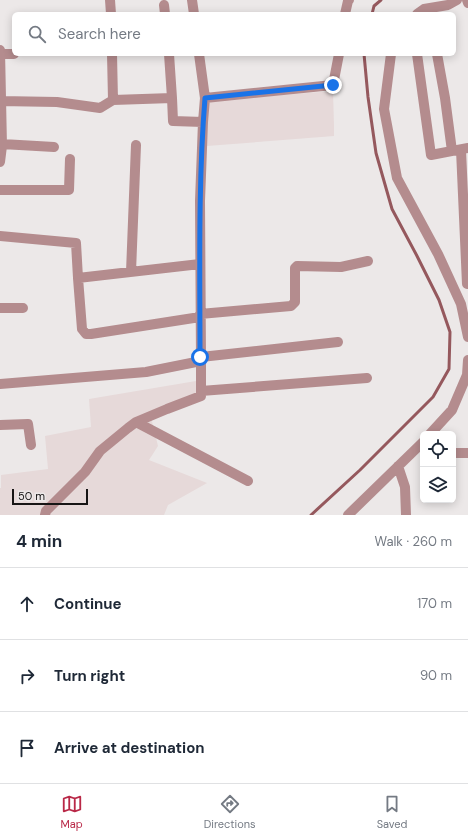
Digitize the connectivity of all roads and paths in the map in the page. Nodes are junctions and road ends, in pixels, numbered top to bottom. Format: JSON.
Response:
{"nodes":[{"id":1,"x":110,"y":0,"type":"edge"},
{"id":2,"x":192,"y":0,"type":"edge"},
{"id":3,"x":349,"y":0,"type":"edge"},
{"id":4,"x":457,"y":0,"type":"edge"},
{"id":5,"x":467,"y":0,"type":"edge"},
{"id":6,"x":468,"y":3,"type":"edge"},
{"id":7,"x":429,"y":11,"type":"edge"},
{"id":8,"x":111,"y":12,"type":"edge"},
{"id":9,"x":194,"y":12,"type":"edge"},
{"id":10,"x":346,"y":12,"type":"edge"},
{"id":11,"x":420,"y":12,"type":"edge"},
{"id":12,"x":0,"y":52,"type":"edge"},
{"id":13,"x":12,"y":54,"type":"edge"},
{"id":14,"x":112,"y":56,"type":"edge"},
{"id":15,"x":169,"y":56,"type":"edge"},
{"id":16,"x":199,"y":56,"type":"edge"},
{"id":17,"x":339,"y":56,"type":"edge"},
{"id":18,"x":391,"y":56,"type":"edge"},
{"id":19,"x":417,"y":56,"type":"edge"},
{"id":20,"x":437,"y":56,"type":"edge"},
{"id":21,"x":172,"y":98,"type":"junction"},
{"id":22,"x":205,"y":98,"type":"junction"},
{"id":23,"x":113,"y":100,"type":"junction"},
{"id":24,"x":1,"y":102,"type":"edge"},
{"id":25,"x":203,"y":122,"type":"junction"},
{"id":26,"x":2,"y":144,"type":"junction"},
{"id":27,"x":136,"y":145,"type":"dead end"},
{"id":28,"x":54,"y":147,"type":"dead end"},
{"id":29,"x":460,"y":150,"type":"edge"},
{"id":30,"x":70,"y":159,"type":"dead end"},
{"id":31,"x":0,"y":162,"type":"edge"},
{"id":32,"x":0,"y":190,"type":"edge"},
{"id":33,"x":0,"y":236,"type":"edge"},
{"id":34,"x":368,"y":261,"type":"dead end"},
{"id":35,"x":200,"y":264,"type":"junction"},
{"id":36,"x":131,"y":272,"type":"junction"},
{"id":37,"x":78,"y":278,"type":"junction"},
{"id":38,"x":468,"y":284,"type":"edge"},
{"id":39,"x":0,"y":308,"type":"edge"},
{"id":40,"x":23,"y":308,"type":"dead end"},
{"id":41,"x":200,"y":316,"type":"junction"},
{"id":42,"x":468,"y":337,"type":"edge"},
{"id":43,"x":338,"y":342,"type":"dead end"},
{"id":44,"x":200,"y":359,"type":"junction"},
{"id":45,"x":468,"y":360,"type":"edge"},
{"id":46,"x":367,"y":378,"type":"dead end"},
{"id":47,"x":0,"y":384,"type":"edge"},
{"id":48,"x":465,"y":385,"type":"edge"},
{"id":49,"x":201,"y":391,"type":"junction"},
{"id":50,"x":136,"y":422,"type":"junction"},
{"id":51,"x":0,"y":426,"type":"edge"},
{"id":52,"x":433,"y":431,"type":"edge"},
{"id":53,"x":30,"y":445,"type":"dead end"},
{"id":54,"x":418,"y":452,"type":"edge"},
{"id":55,"x":456,"y":453,"type":"edge"},
{"id":56,"x":468,"y":453,"type":"edge"},
{"id":57,"x":398,"y":466,"type":"junction"},
{"id":58,"x":248,"y":481,"type":"dead end"},
{"id":59,"x":45,"y":515,"type":"edge"},
{"id":60,"x":348,"y":515,"type":"edge"},
{"id":61,"x":406,"y":515,"type":"edge"}],
"edges":[{"from":1,"to":8,"type":"street"},
{"from":2,"to":9,"type":"street"},
{"from":3,"to":10,"type":"street"},
{"from":4,"to":7,"type":"street"},
{"from":5,"to":6,"type":"street"},
{"from":7,"to":11,"type":"street"},
{"from":12,"to":13,"type":"street"},
{"from":12,"to":24,"type":"street"},
{"from":14,"to":23,"type":"street"},
{"from":15,"to":21,"type":"street"},
{"from":16,"to":22,"type":"street"},
{"from":17,"to":22,"type":"street"},
{"from":18,"to":42,"type":"street"},
{"from":19,"to":29,"type":"street"},
{"from":20,"to":29,"type":"street"},
{"from":21,"to":23,"type":"street"},
{"from":21,"to":25,"type":"street"},
{"from":22,"to":25,"type":"street"},
{"from":23,"to":24,"type":"street"},
{"from":24,"to":26,"type":"street"},
{"from":25,"to":35,"type":"street"},
{"from":26,"to":28,"type":"street"},
{"from":26,"to":31,"type":"street"},
{"from":27,"to":36,"type":"street"},
{"from":29,"to":38,"type":"street"},
{"from":30,"to":32,"type":"street"},
{"from":33,"to":37,"type":"street"},
{"from":34,"to":41,"type":"street"},
{"from":35,"to":36,"type":"street"},
{"from":35,"to":41,"type":"street"},
{"from":36,"to":37,"type":"street"},
{"from":37,"to":41,"type":"street"},
{"from":39,"to":40,"type":"street"},
{"from":41,"to":44,"type":"street"},
{"from":43,"to":44,"type":"street"},
{"from":44,"to":47,"type":"street"},
{"from":44,"to":49,"type":"street"},
{"from":45,"to":48,"type":"street"},
{"from":46,"to":49,"type":"street"},
{"from":48,"to":52,"type":"street"},
{"from":49,"to":50,"type":"street"},
{"from":50,"to":58,"type":"street"},
{"from":50,"to":59,"type":"street"},
{"from":51,"to":53,"type":"street"},
{"from":54,"to":57,"type":"street"},
{"from":55,"to":56,"type":"street"},
{"from":57,"to":60,"type":"street"},
{"from":57,"to":61,"type":"street"}]}
